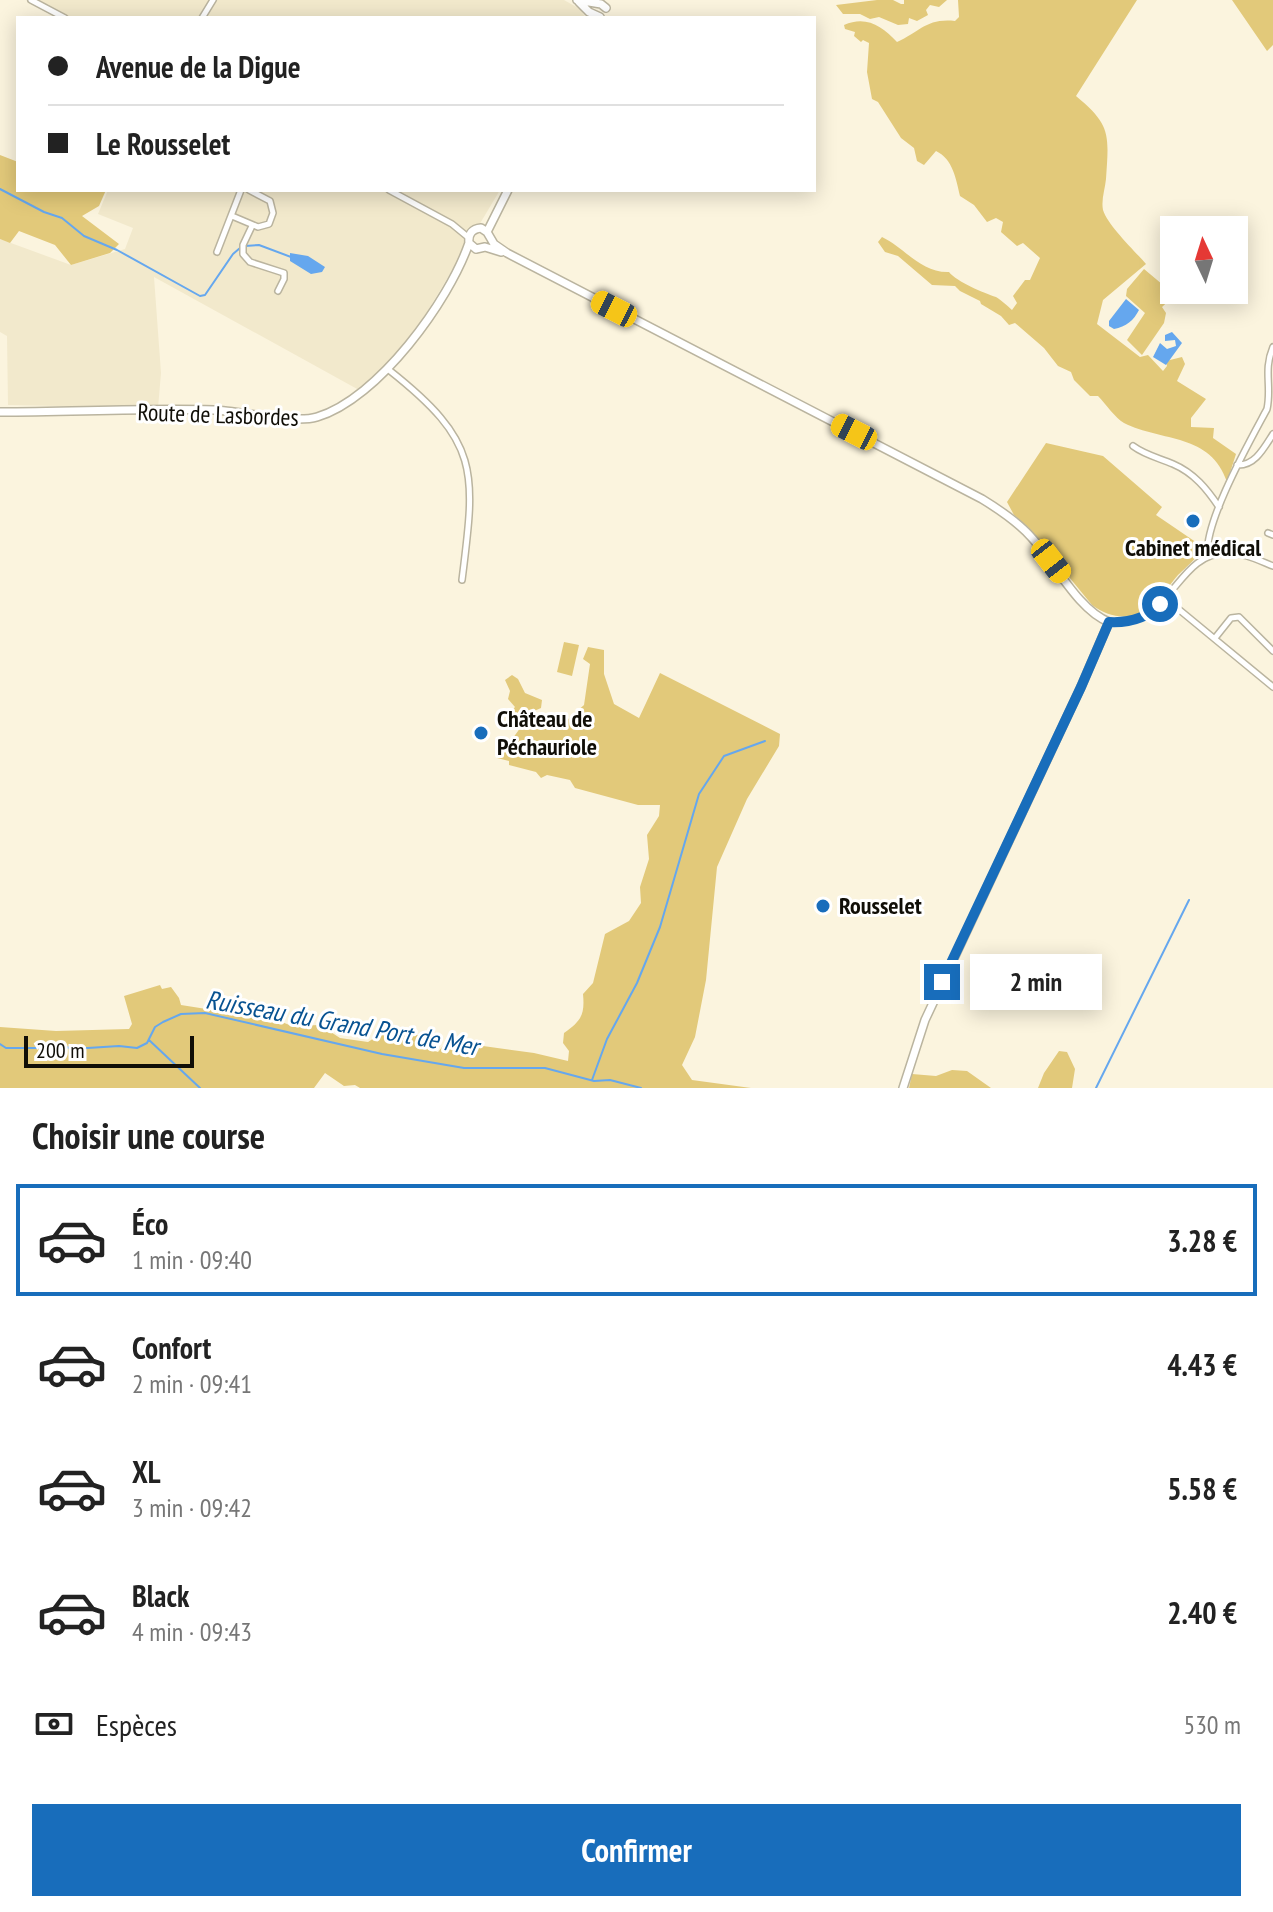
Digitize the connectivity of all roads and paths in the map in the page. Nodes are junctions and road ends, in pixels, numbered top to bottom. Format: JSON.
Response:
{"nodes":[{"id":1,"x":31,"y":0,"type":"edge"},
{"id":2,"x":577,"y":0,"type":"edge"},
{"id":3,"x":606,"y":3,"type":"edge"},
{"id":4,"x":61,"y":16,"type":"edge"},
{"id":5,"x":596,"y":16,"type":"edge"},
{"id":6,"x":240,"y":192,"type":"edge"},
{"id":7,"x":254,"y":192,"type":"edge"},
{"id":8,"x":393,"y":192,"type":"edge"},
{"id":9,"x":507,"y":192,"type":"edge"},
{"id":10,"x":232,"y":216,"type":"junction"},
{"id":11,"x":252,"y":226,"type":"junction"},
{"id":12,"x":479,"y":238,"type":"junction"},
{"id":13,"x":217,"y":252,"type":"dead end"},
{"id":14,"x":278,"y":291,"type":"dead end"},
{"id":15,"x":1273,"y":347,"type":"edge"},
{"id":16,"x":389,"y":370,"type":"junction"},
{"id":17,"x":0,"y":412,"type":"edge"},
{"id":18,"x":1273,"y":434,"type":"edge"},
{"id":19,"x":1133,"y":446,"type":"dead end"},
{"id":20,"x":1237,"y":465,"type":"junction"},
{"id":21,"x":1220,"y":508,"type":"junction"},
{"id":22,"x":1208,"y":557,"type":"junction"},
{"id":23,"x":1273,"y":566,"type":"edge"},
{"id":24,"x":462,"y":580,"type":"dead end"},
{"id":25,"x":1165,"y":598,"type":"junction"},
{"id":26,"x":1109,"y":622,"type":"junction"},
{"id":27,"x":1215,"y":638,"type":"junction"},
{"id":28,"x":1273,"y":651,"type":"edge"},
{"id":29,"x":1273,"y":687,"type":"edge"},
{"id":30,"x":903,"y":1088,"type":"edge"}],
"edges":[{"from":1,"to":4,"type":"street"},
{"from":2,"to":3,"type":"street"},
{"from":2,"to":5,"type":"street"},
{"from":6,"to":10,"type":"street"},
{"from":7,"to":11,"type":"street"},
{"from":8,"to":12,"type":"street"},
{"from":9,"to":12,"type":"street"},
{"from":10,"to":11,"type":"street"},
{"from":10,"to":13,"type":"street"},
{"from":11,"to":14,"type":"street"},
{"from":12,"to":16,"type":"street","name":"Route de Lasbordes"},
{"from":12,"to":26,"type":"street"},
{"from":15,"to":20,"type":"street"},
{"from":16,"to":17,"type":"street","name":"Route de Lasbordes"},
{"from":16,"to":24,"type":"street"},
{"from":18,"to":20,"type":"street"},
{"from":19,"to":21,"type":"street"},
{"from":20,"to":21,"type":"street"},
{"from":21,"to":22,"type":"street"},
{"from":22,"to":23,"type":"street"},
{"from":22,"to":25,"type":"street"},
{"from":25,"to":26,"type":"street"},
{"from":25,"to":27,"type":"street"},
{"from":26,"to":30,"type":"street"},
{"from":27,"to":28,"type":"street"},
{"from":27,"to":29,"type":"street"}]}
